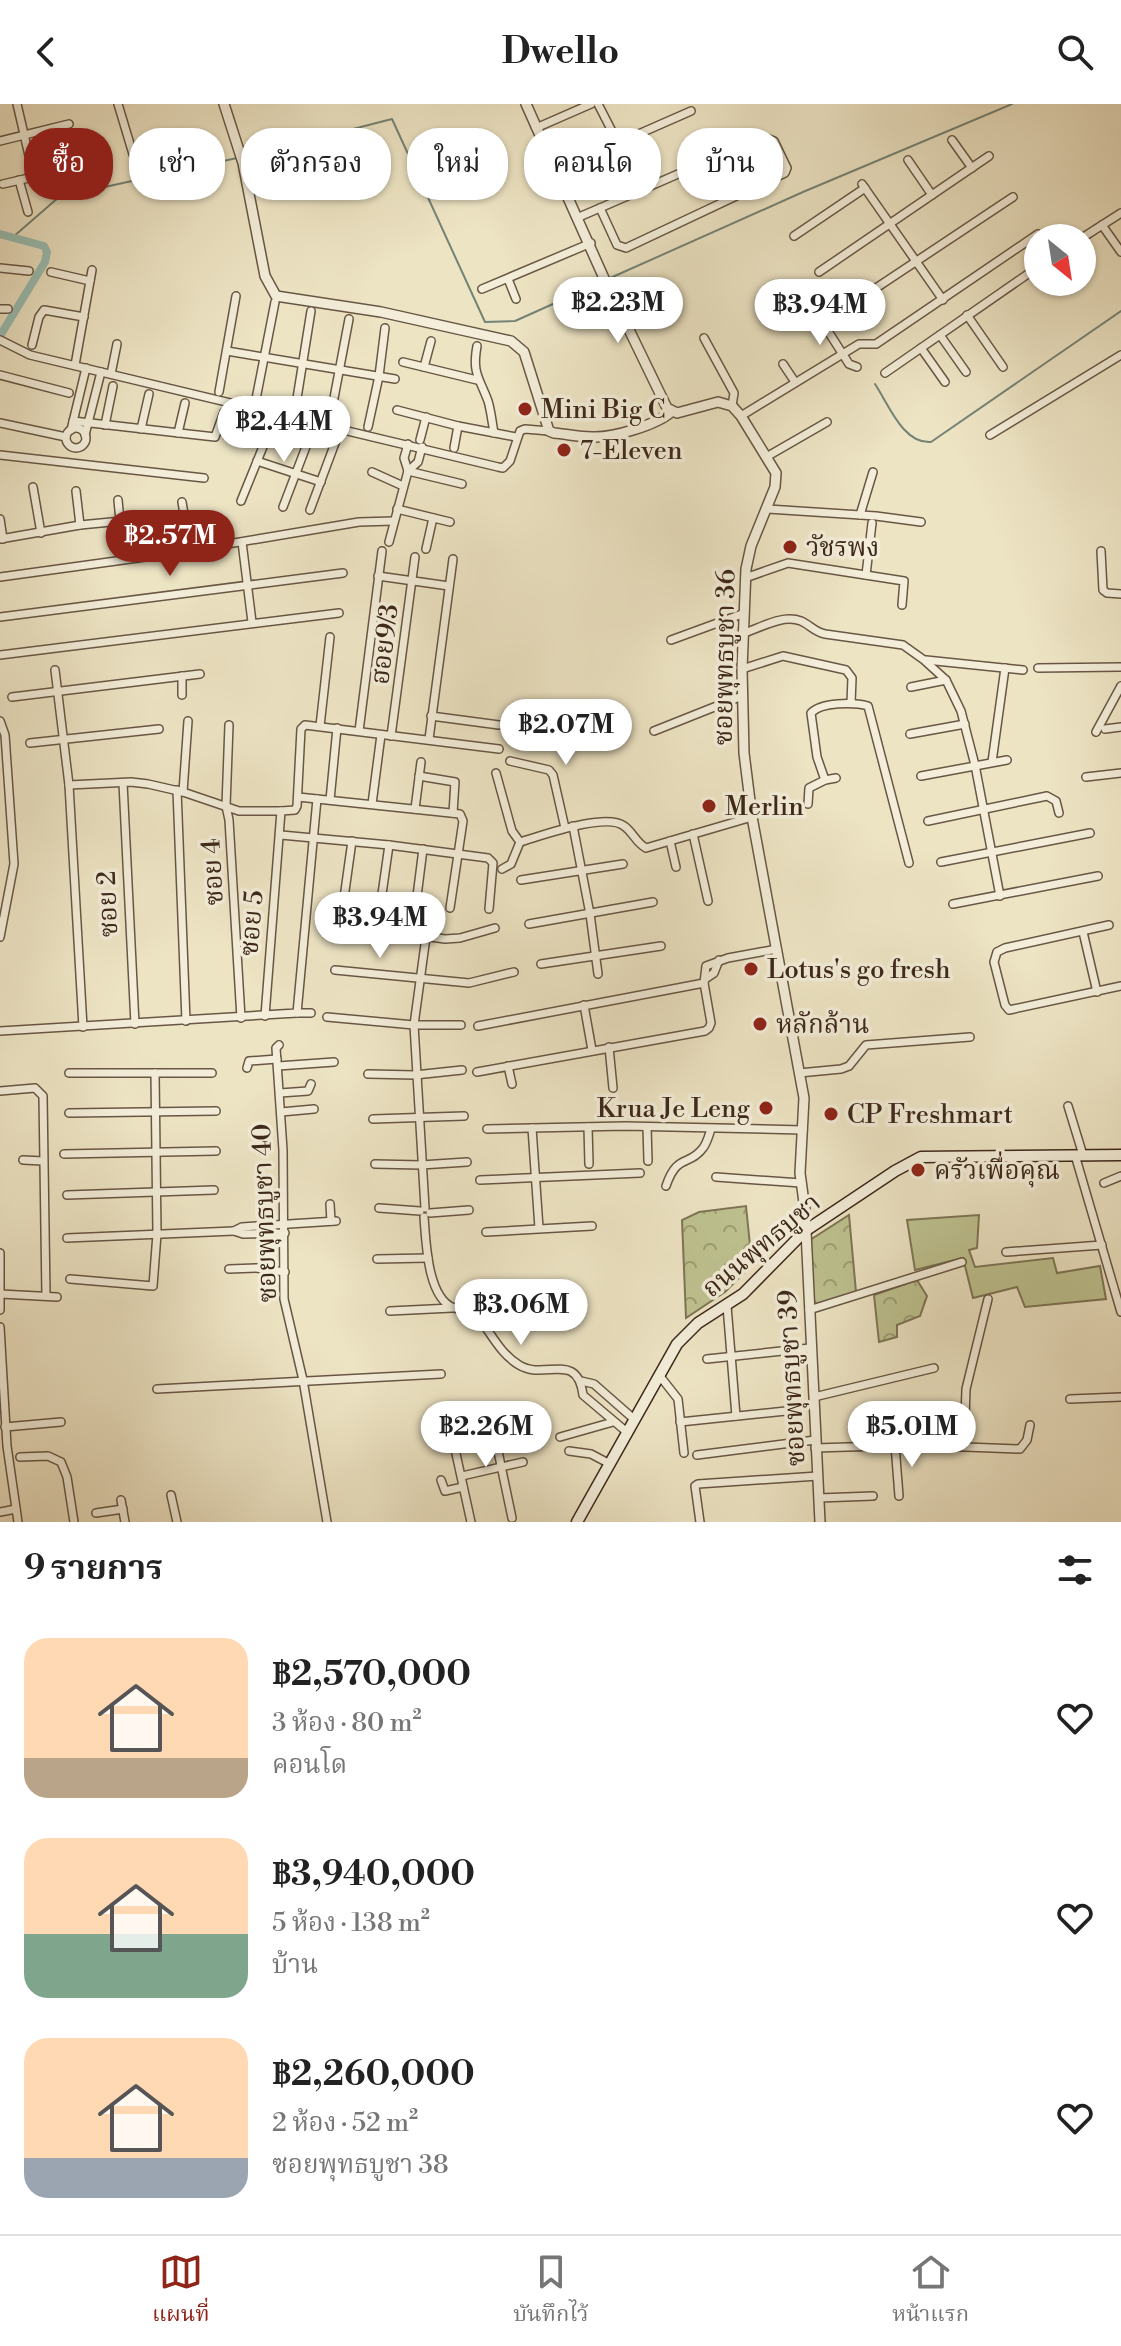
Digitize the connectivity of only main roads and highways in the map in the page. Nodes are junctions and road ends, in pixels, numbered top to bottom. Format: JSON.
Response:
{"nodes":[{"id":1,"x":1121,"y":1155,"type":"edge"},
{"id":2,"x":577,"y":1522,"type":"edge"}],
"edges":[{"from":1,"to":2,"type":"main road","name":"ถนนพุทธบูชา"}]}
